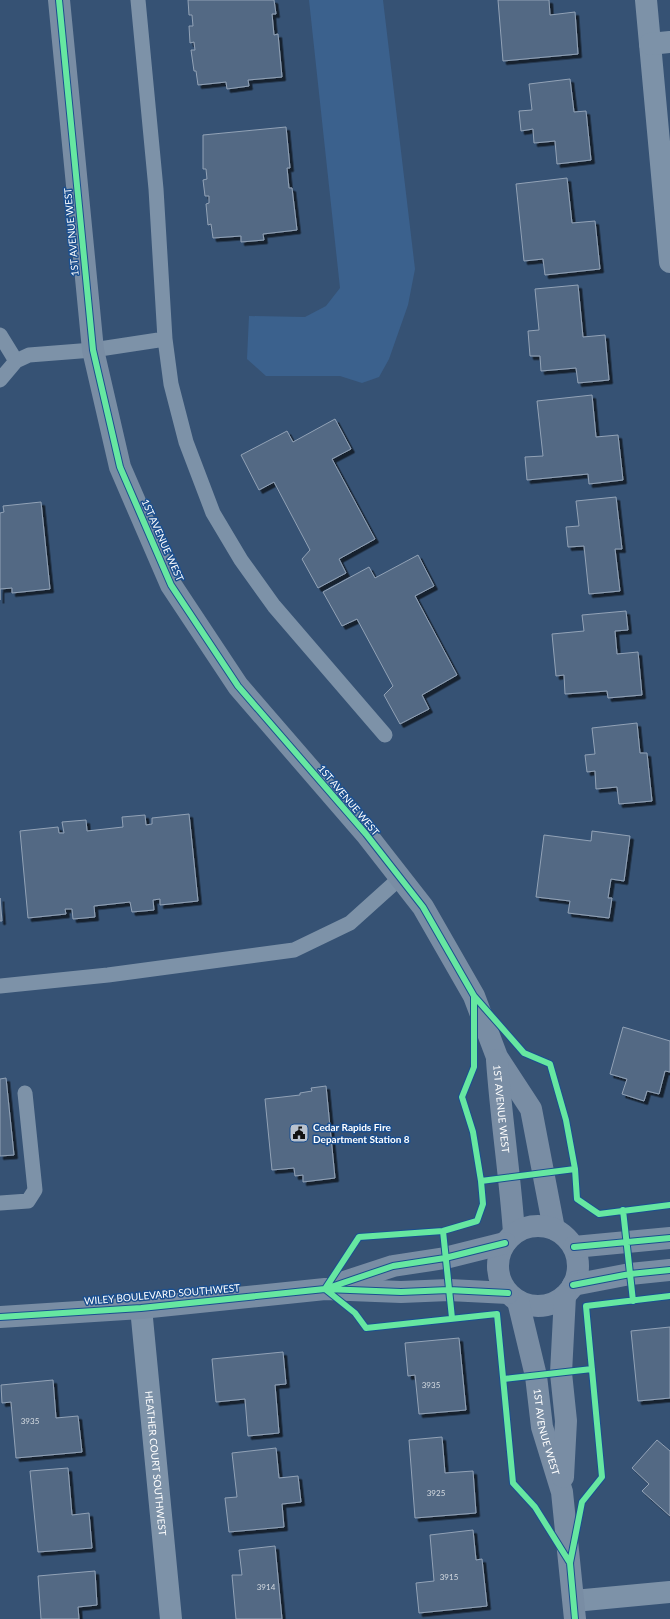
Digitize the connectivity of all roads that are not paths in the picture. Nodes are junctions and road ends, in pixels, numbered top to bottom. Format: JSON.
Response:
{"nodes":[{"id":1,"x":59,"y":0,"type":"edge"},
{"id":2,"x":138,"y":0,"type":"edge"},
{"id":3,"x":646,"y":0,"type":"edge"},
{"id":4,"x":660,"y":43,"type":"edge"},
{"id":5,"x":670,"y":262,"type":"edge"},
{"id":6,"x":0,"y":334,"type":"edge"},
{"id":7,"x":165,"y":339,"type":"junction"},
{"id":8,"x":93,"y":350,"type":"junction"},
{"id":9,"x":16,"y":361,"type":"junction"},
{"id":10,"x":0,"y":380,"type":"edge"},
{"id":11,"x":385,"y":734,"type":"dead end"},
{"id":12,"x":400,"y":878,"type":"junction"},
{"id":13,"x":0,"y":986,"type":"edge"},
{"id":14,"x":497,"y":1057,"type":"junction"},
{"id":15,"x":25,"y":1093,"type":"dead end"},
{"id":16,"x":0,"y":1203,"type":"edge"},
{"id":17,"x":554,"y":1229,"type":"junction"},
{"id":18,"x":510,"y":1238,"type":"junction"},
{"id":19,"x":670,"y":1238,"type":"edge"},
{"id":20,"x":574,"y":1247,"type":"junction"},
{"id":21,"x":670,"y":1270,"type":"edge"},
{"id":22,"x":325,"y":1289,"type":"junction"},
{"id":23,"x":569,"y":1291,"type":"junction"},
{"id":24,"x":513,"y":1297,"type":"junction"},
{"id":25,"x":141,"y":1308,"type":"junction"},
{"id":26,"x":0,"y":1317,"type":"edge"},
{"id":27,"x":562,"y":1492,"type":"junction"},
{"id":28,"x":670,"y":1592,"type":"edge"},
{"id":29,"x":575,"y":1610,"type":"edge"},
{"id":30,"x":171,"y":1619,"type":"edge"}],
"edges":[{"from":1,"to":8,"type":"street","name":"1ST AVENUE WEST"},
{"from":2,"to":7,"type":"lane"},
{"from":3,"to":4,"type":"street"},
{"from":4,"to":5,"type":"street"},
{"from":6,"to":9,"type":"lane"},
{"from":7,"to":8,"type":"lane"},
{"from":7,"to":11,"type":"lane"},
{"from":8,"to":9,"type":"lane"},
{"from":8,"to":12,"type":"street","name":"1ST AVENUE WEST"},
{"from":9,"to":10,"type":"lane"},
{"from":12,"to":13,"type":"lane"},
{"from":12,"to":14,"type":"street","name":"1ST AVENUE WEST"},
{"from":14,"to":17,"type":"street","name":"1ST AVENUE WEST"},
{"from":14,"to":18,"type":"street","name":"1ST AVENUE WEST"},
{"from":15,"to":16,"type":"lane"},
{"from":17,"to":18,"type":"street"},
{"from":17,"to":20,"type":"street"},
{"from":18,"to":22,"type":"street","name":"WILEY BOULEVARD SOUTHWEST"},
{"from":18,"to":24,"type":"street"},
{"from":19,"to":20,"type":"street"},
{"from":20,"to":23,"type":"street"},
{"from":21,"to":23,"type":"street"},
{"from":22,"to":24,"type":"street","name":"WILEY BOULEVARD SOUTHWEST"},
{"from":22,"to":25,"type":"street","name":"WILEY BOULEVARD SOUTHWEST"},
{"from":23,"to":24,"type":"street"},
{"from":23,"to":27,"type":"street","name":"1ST AVENUE WEST"},
{"from":24,"to":27,"type":"street","name":"1ST AVENUE WEST"},
{"from":25,"to":26,"type":"street","name":"WILEY BOULEVARD SOUTHWEST"},
{"from":25,"to":30,"type":"street","name":"HEATHER COURT SOUTHWEST"},
{"from":27,"to":29,"type":"street","name":"1ST AVENUE WEST"},
{"from":28,"to":29,"type":"street"}]}
